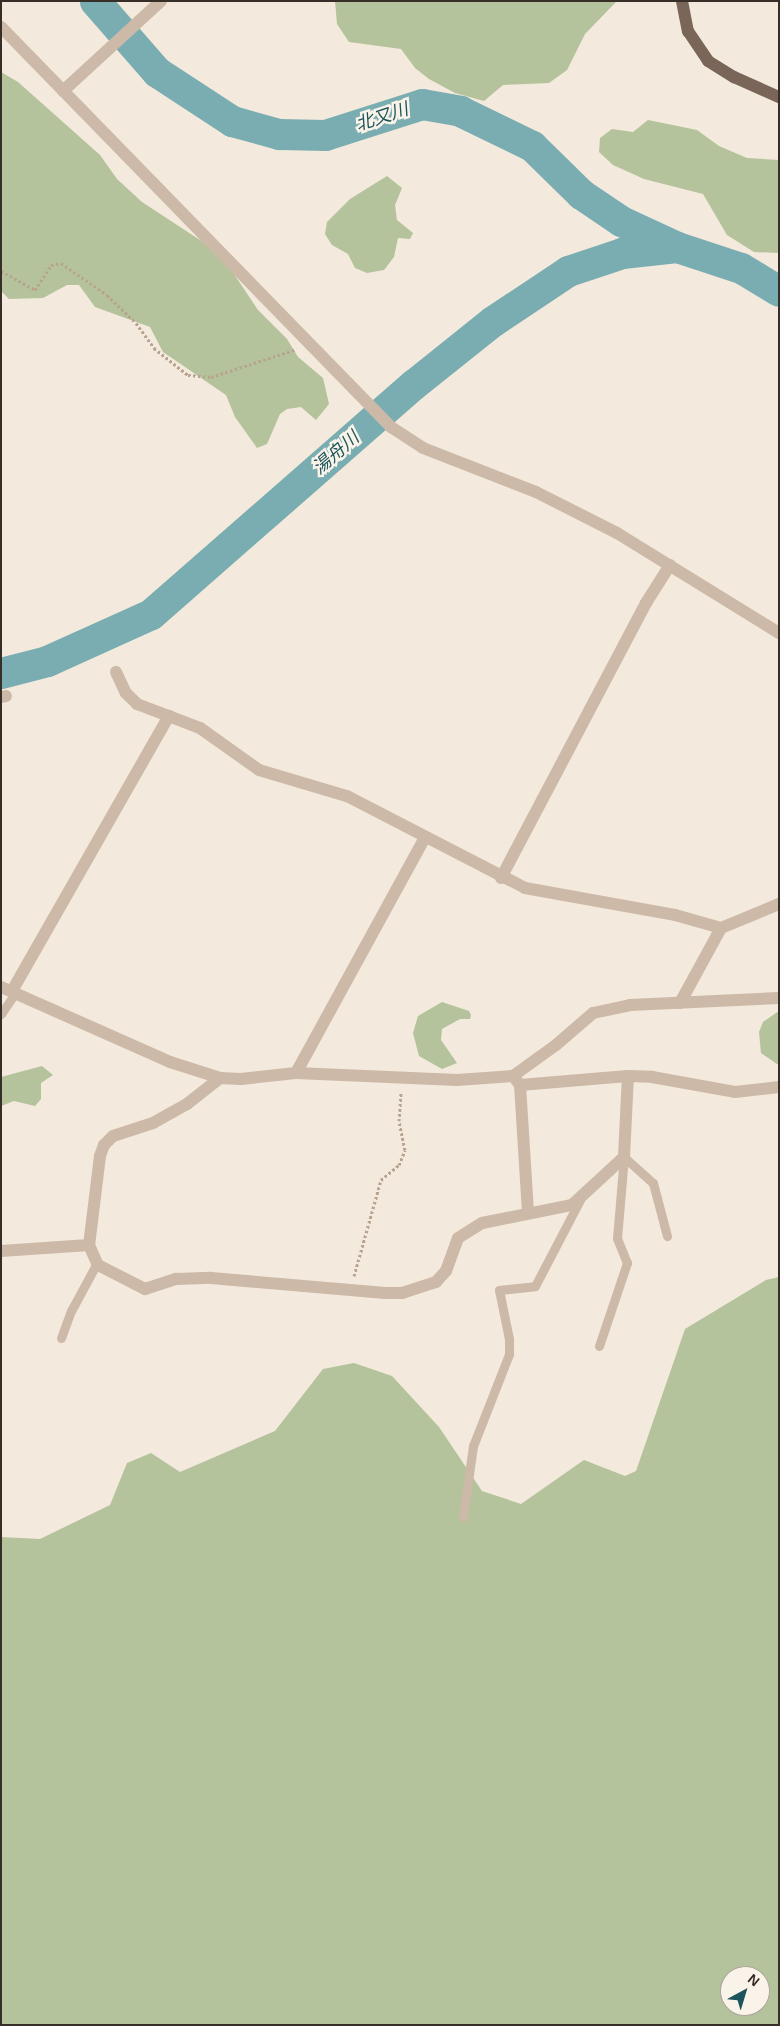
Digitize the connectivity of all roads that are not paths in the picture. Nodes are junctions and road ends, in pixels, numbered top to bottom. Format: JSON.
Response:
{"nodes":[{"id":1,"x":682,"y":1,"type":"edge"},
{"id":2,"x":157,"y":5,"type":"edge"},
{"id":3,"x":1,"y":27,"type":"edge"},
{"id":4,"x":63,"y":91,"type":"junction"},
{"id":5,"x":779,"y":97,"type":"edge"},
{"id":6,"x":670,"y":565,"type":"junction"},
{"id":7,"x":779,"y":633,"type":"edge"},
{"id":8,"x":116,"y":672,"type":"dead end"},
{"id":9,"x":169,"y":716,"type":"junction"},
{"id":10,"x":425,"y":837,"type":"junction"},
{"id":11,"x":502,"y":878,"type":"junction"},
{"id":12,"x":779,"y":904,"type":"edge"},
{"id":13,"x":721,"y":928,"type":"junction"},
{"id":14,"x":9,"y":990,"type":"edge"},
{"id":15,"x":779,"y":998,"type":"edge"},
{"id":16,"x":680,"y":1003,"type":"junction"},
{"id":17,"x":1,"y":1014,"type":"edge"},
{"id":18,"x":296,"y":1073,"type":"junction"},
{"id":19,"x":628,"y":1076,"type":"junction"},
{"id":20,"x":220,"y":1078,"type":"junction"},
{"id":21,"x":517,"y":1081,"type":"junction"},
{"id":22,"x":779,"y":1088,"type":"edge"},
{"id":23,"x":624,"y":1157,"type":"junction"},
{"id":24,"x":580,"y":1200,"type":"junction"},
{"id":25,"x":528,"y":1212,"type":"junction"},
{"id":26,"x":667,"y":1236,"type":"dead end"},
{"id":27,"x":88,"y":1245,"type":"junction"},
{"id":28,"x":1,"y":1252,"type":"edge"},
{"id":29,"x":93,"y":1267,"type":"junction"},
{"id":30,"x":61,"y":1338,"type":"dead end"},
{"id":31,"x":599,"y":1346,"type":"dead end"},
{"id":32,"x":463,"y":1517,"type":"dead end"}],
"edges":[{"from":1,"to":5,"type":"main road"},
{"from":2,"to":4,"type":"street"},
{"from":3,"to":4,"type":"street"},
{"from":4,"to":6,"type":"street"},
{"from":6,"to":7,"type":"street"},
{"from":6,"to":11,"type":"street"},
{"from":8,"to":9,"type":"street"},
{"from":9,"to":10,"type":"street"},
{"from":9,"to":14,"type":"street"},
{"from":10,"to":11,"type":"street"},
{"from":10,"to":18,"type":"street"},
{"from":11,"to":13,"type":"street"},
{"from":12,"to":13,"type":"street"},
{"from":13,"to":16,"type":"street"},
{"from":14,"to":17,"type":"lane"},
{"from":14,"to":20,"type":"street"},
{"from":15,"to":16,"type":"street"},
{"from":16,"to":21,"type":"street"},
{"from":18,"to":20,"type":"street"},
{"from":18,"to":21,"type":"street"},
{"from":19,"to":21,"type":"street"},
{"from":19,"to":22,"type":"street"},
{"from":19,"to":23,"type":"street"},
{"from":20,"to":27,"type":"street"},
{"from":21,"to":25,"type":"street"},
{"from":23,"to":24,"type":"street"},
{"from":23,"to":26,"type":"lane"},
{"from":23,"to":31,"type":"lane"},
{"from":24,"to":25,"type":"street"},
{"from":24,"to":32,"type":"lane"},
{"from":25,"to":29,"type":"street"},
{"from":27,"to":28,"type":"street"},
{"from":27,"to":29,"type":"street"},
{"from":29,"to":30,"type":"lane"}]}
